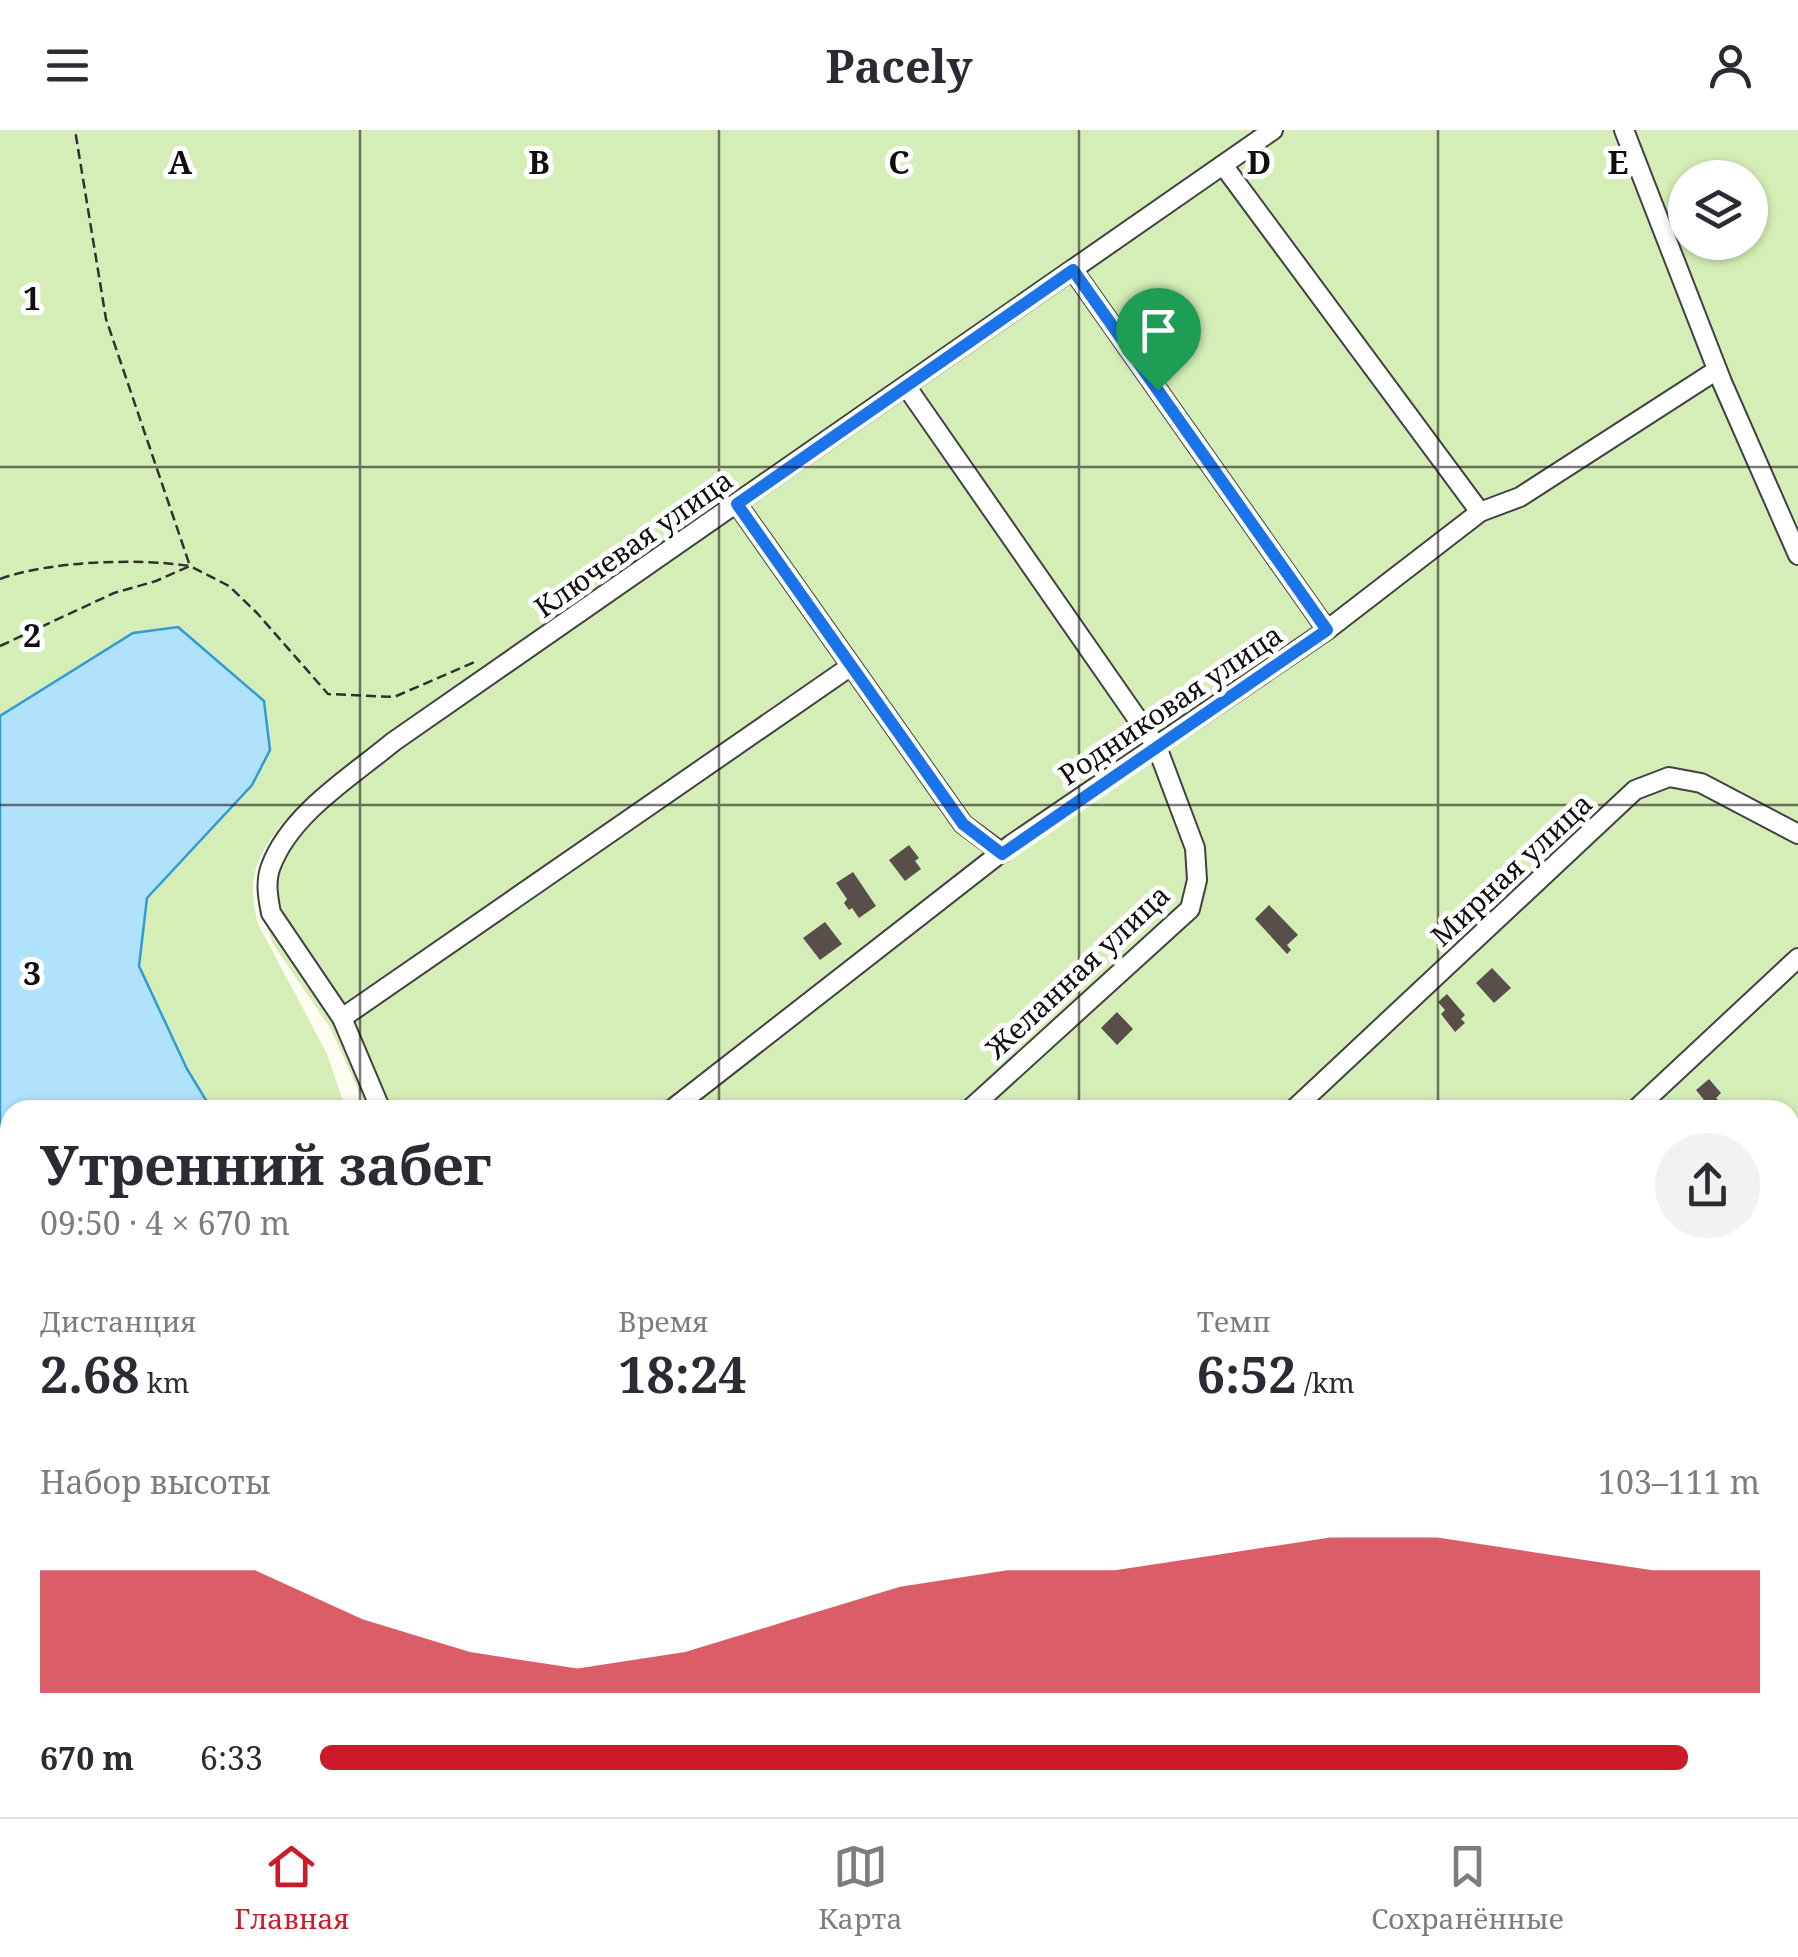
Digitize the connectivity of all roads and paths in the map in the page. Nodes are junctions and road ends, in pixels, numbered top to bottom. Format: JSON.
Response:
{"nodes":[{"id":1,"x":74,"y":130,"type":"edge"},
{"id":2,"x":1274,"y":130,"type":"edge"},
{"id":3,"x":1624,"y":130,"type":"edge"},
{"id":4,"x":1224,"y":165,"type":"junction"},
{"id":5,"x":1073,"y":270,"type":"junction"},
{"id":6,"x":1717,"y":370,"type":"junction"},
{"id":7,"x":906,"y":386,"type":"junction"},
{"id":8,"x":737,"y":504,"type":"junction"},
{"id":9,"x":1480,"y":512,"type":"junction"},
{"id":10,"x":1798,"y":555,"type":"edge"},
{"id":11,"x":190,"y":566,"type":"junction"},
{"id":12,"x":0,"y":579,"type":"edge"},
{"id":13,"x":1327,"y":630,"type":"junction"},
{"id":14,"x":0,"y":646,"type":"edge"},
{"id":15,"x":482,"y":659,"type":"dead end"},
{"id":16,"x":851,"y":666,"type":"junction"},
{"id":17,"x":1157,"y":746,"type":"junction"},
{"id":18,"x":1798,"y":834,"type":"edge"},
{"id":19,"x":1002,"y":854,"type":"junction"},
{"id":20,"x":1798,"y":958,"type":"edge"},
{"id":21,"x":342,"y":1018,"type":"junction"},
{"id":22,"x":377,"y":1100,"type":"edge"},
{"id":23,"x":684,"y":1100,"type":"edge"},
{"id":24,"x":979,"y":1100,"type":"edge"},
{"id":25,"x":1304,"y":1100,"type":"edge"},
{"id":26,"x":1646,"y":1100,"type":"edge"}],
"edges":[{"from":1,"to":11,"type":"path"},
{"from":2,"to":4,"type":"street","name":"Ключевая улица"},
{"from":3,"to":6,"type":"street"},
{"from":4,"to":5,"type":"street","name":"Ключевая улица"},
{"from":4,"to":9,"type":"street"},
{"from":5,"to":7,"type":"street","name":"Ключевая улица"},
{"from":5,"to":13,"type":"street"},
{"from":6,"to":9,"type":"street","name":"Родниковая улица"},
{"from":6,"to":10,"type":"street"},
{"from":7,"to":8,"type":"street","name":"Ключевая улица"},
{"from":7,"to":17,"type":"street","name":"Желанная улица"},
{"from":8,"to":16,"type":"street"},
{"from":8,"to":21,"type":"street","name":"Ключевая улица"},
{"from":9,"to":13,"type":"street","name":"Родниковая улица"},
{"from":11,"to":12,"type":"path"},
{"from":11,"to":14,"type":"path"},
{"from":11,"to":15,"type":"path"},
{"from":13,"to":17,"type":"street","name":"Родниковая улица"},
{"from":16,"to":19,"type":"street"},
{"from":16,"to":21,"type":"street"},
{"from":17,"to":19,"type":"street","name":"Родниковая улица"},
{"from":17,"to":24,"type":"street","name":"Желанная улица"},
{"from":18,"to":25,"type":"street","name":"Мирная улица"},
{"from":19,"to":23,"type":"street","name":"Родниковая улица"},
{"from":20,"to":26,"type":"street"},
{"from":21,"to":22,"type":"street","name":"Ключевая улица"}]}
